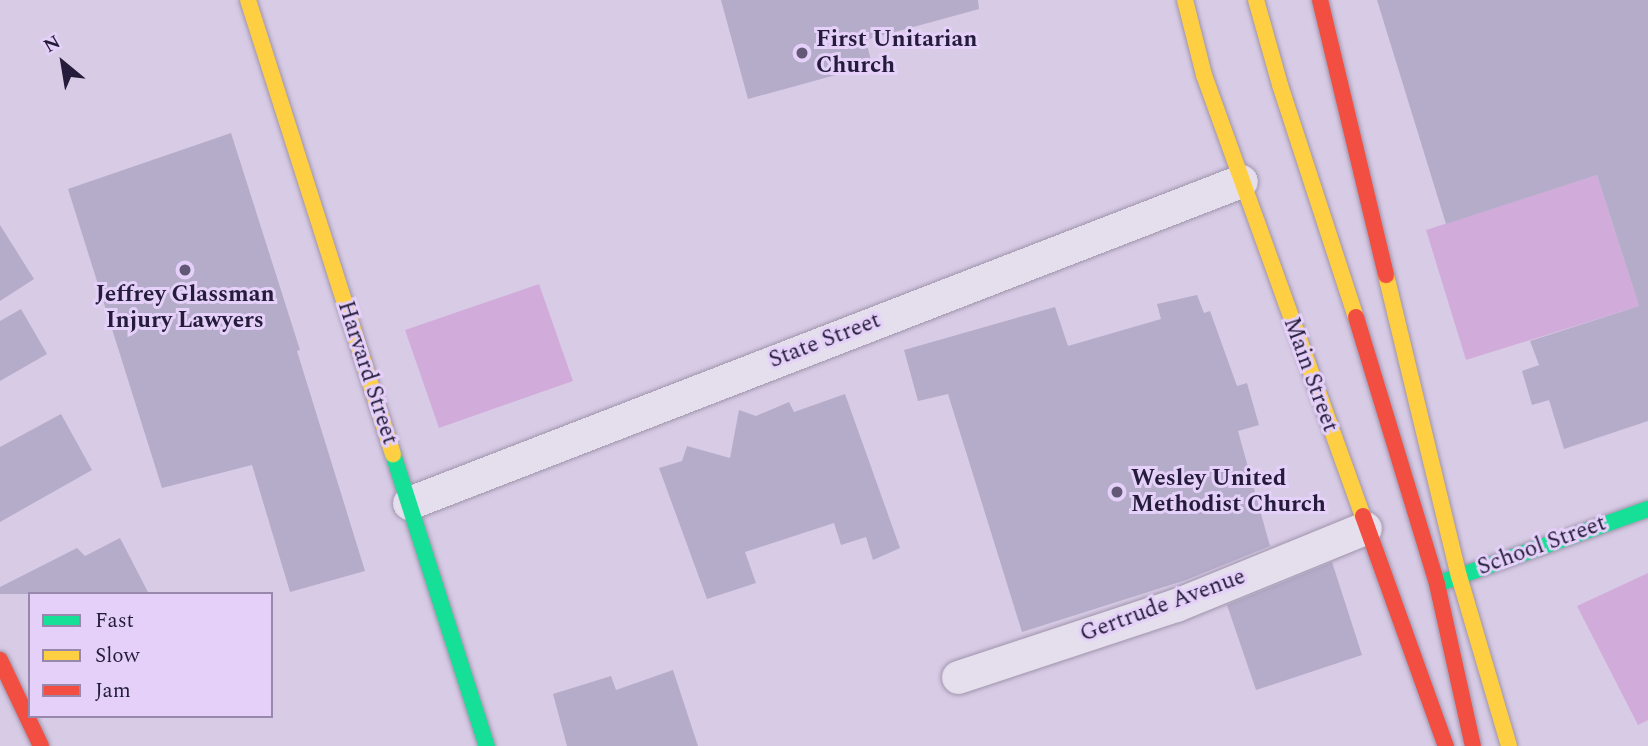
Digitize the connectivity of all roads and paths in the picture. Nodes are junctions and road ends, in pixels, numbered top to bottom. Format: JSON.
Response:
{"nodes":[{"id":1,"x":248,"y":0,"type":"edge"},
{"id":2,"x":1185,"y":0,"type":"edge"},
{"id":3,"x":1256,"y":0,"type":"edge"},
{"id":4,"x":1320,"y":0,"type":"edge"},
{"id":5,"x":1241,"y":181,"type":"junction"},
{"id":6,"x":409,"y":503,"type":"junction"},
{"id":7,"x":1648,"y":509,"type":"edge"},
{"id":8,"x":1365,"y":528,"type":"junction"},
{"id":9,"x":1459,"y":576,"type":"junction"},
{"id":10,"x":1437,"y":584,"type":"junction"},
{"id":11,"x":0,"y":660,"type":"edge"},
{"id":12,"x":958,"y":677,"type":"dead end"},
{"id":13,"x":41,"y":746,"type":"edge"},
{"id":14,"x":487,"y":746,"type":"edge"},
{"id":15,"x":1446,"y":746,"type":"edge"},
{"id":16,"x":1473,"y":746,"type":"edge"},
{"id":17,"x":1509,"y":746,"type":"edge"}],
"edges":[{"from":1,"to":6,"type":"main road","name":"Harvard Street"},
{"from":2,"to":5,"type":"main road","name":"Main Street"},
{"from":3,"to":10,"type":"main road"},
{"from":4,"to":9,"type":"main road"},
{"from":5,"to":6,"type":"street","name":"State Street"},
{"from":5,"to":8,"type":"main road","name":"Main Street"},
{"from":6,"to":14,"type":"main road","name":"Harvard Street"},
{"from":7,"to":9,"type":"main road","name":"School Street"},
{"from":8,"to":12,"type":"street","name":"Gertrude Avenue"},
{"from":8,"to":15,"type":"main road","name":"Main Street"},
{"from":9,"to":10,"type":"main road","name":"School Street"},
{"from":9,"to":17,"type":"main road"},
{"from":10,"to":16,"type":"main road"},
{"from":11,"to":13,"type":"main road"}]}
